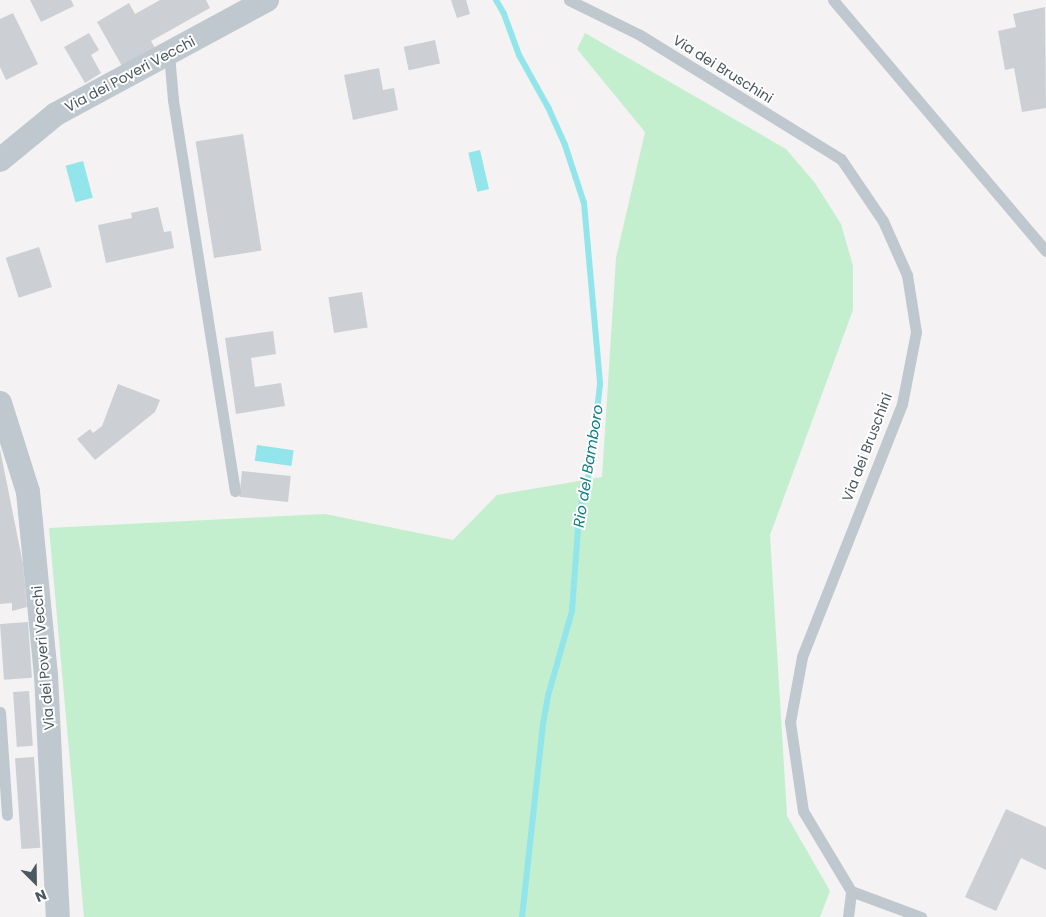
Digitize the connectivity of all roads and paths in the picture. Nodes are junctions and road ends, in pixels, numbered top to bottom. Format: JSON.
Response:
{"nodes":[{"id":1,"x":267,"y":0,"type":"edge"},
{"id":2,"x":569,"y":0,"type":"edge"},
{"id":3,"x":833,"y":0,"type":"edge"},
{"id":4,"x":169,"y":54,"type":"junction"},
{"id":5,"x":0,"y":160,"type":"edge"},
{"id":6,"x":1046,"y":251,"type":"edge"},
{"id":7,"x":0,"y":403,"type":"edge"},
{"id":8,"x":235,"y":491,"type":"dead end"},
{"id":9,"x":0,"y":712,"type":"edge"},
{"id":10,"x":7,"y":815,"type":"dead end"},
{"id":11,"x":851,"y":890,"type":"junction"},
{"id":12,"x":58,"y":917,"type":"edge"},
{"id":13,"x":848,"y":917,"type":"edge"},
{"id":14,"x":921,"y":917,"type":"edge"}],
"edges":[{"from":1,"to":4,"type":"street","name":"Via dei Poveri Vecchi"},
{"from":2,"to":11,"type":"lane","name":"Via dei Bruschini"},
{"from":3,"to":6,"type":"lane"},
{"from":4,"to":5,"type":"street","name":"Via dei Poveri Vecchi"},
{"from":4,"to":8,"type":"lane"},
{"from":7,"to":12,"type":"street","name":"Via dei Poveri Vecchi"},
{"from":9,"to":10,"type":"lane"},
{"from":11,"to":13,"type":"lane"},
{"from":11,"to":14,"type":"lane"}]}
